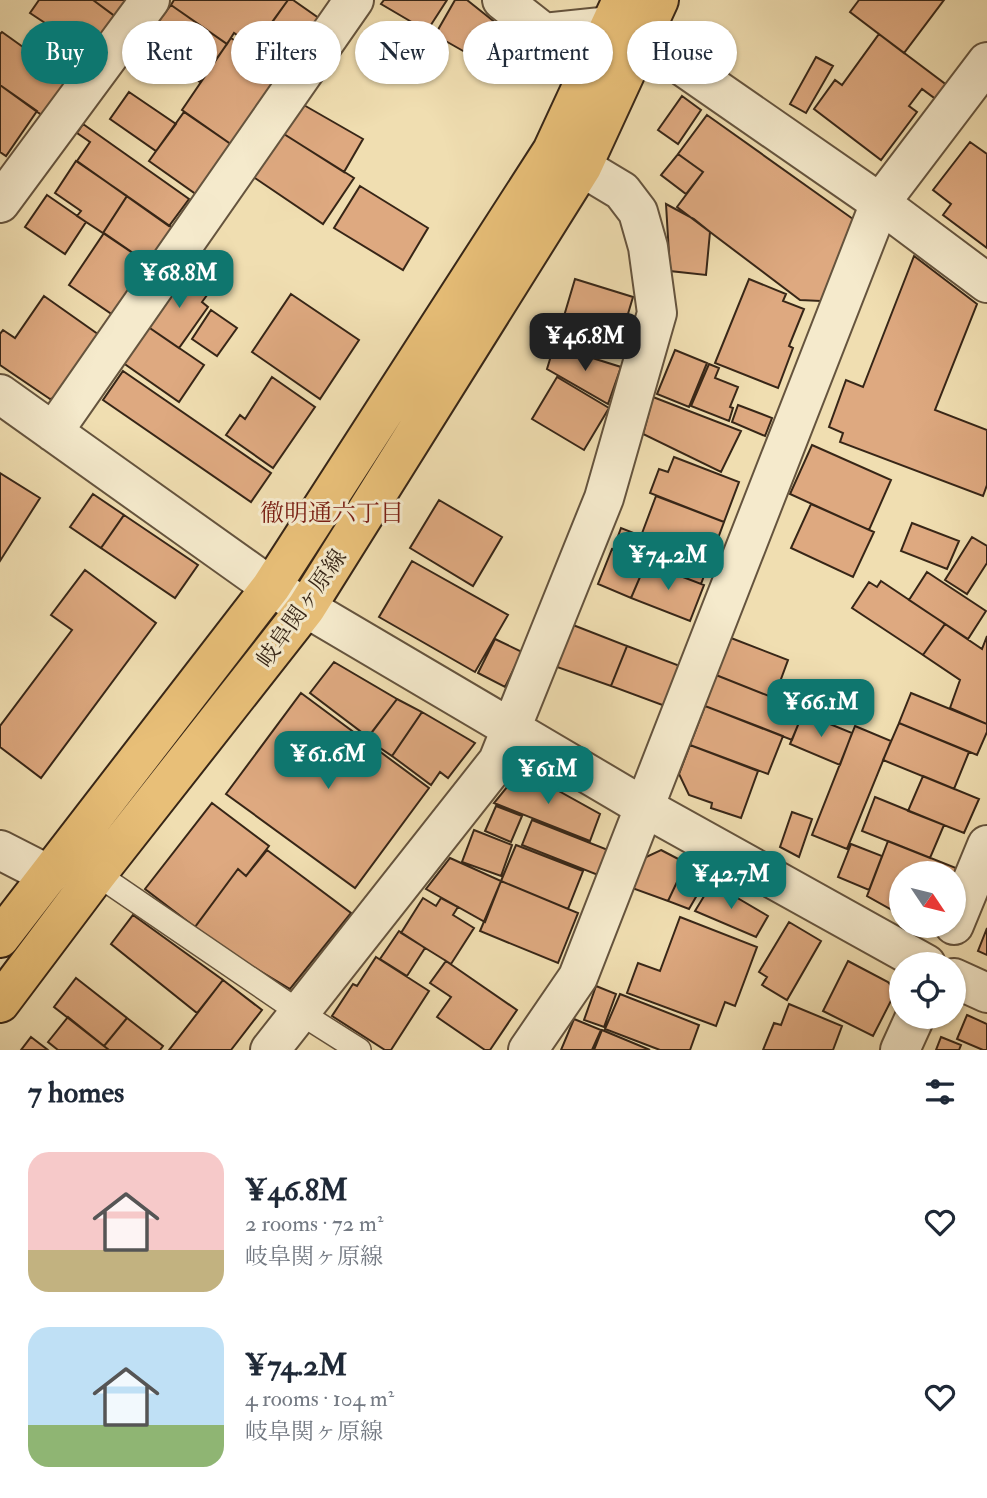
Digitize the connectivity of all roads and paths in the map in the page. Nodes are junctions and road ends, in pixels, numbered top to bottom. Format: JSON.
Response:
{"nodes":[{"id":1,"x":150,"y":0,"type":"edge"},
{"id":2,"x":354,"y":0,"type":"edge"},
{"id":3,"x":502,"y":0,"type":"edge"},
{"id":4,"x":659,"y":0,"type":"edge"},
{"id":5,"x":625,"y":21,"type":"edge"},
{"id":6,"x":987,"y":62,"type":"edge"},
{"id":7,"x":582,"y":167,"type":"junction"},
{"id":8,"x":0,"y":203,"type":"edge"},
{"id":9,"x":880,"y":203,"type":"junction"},
{"id":10,"x":987,"y":283,"type":"edge"},
{"id":11,"x":0,"y":394,"type":"edge"},
{"id":12,"x":53,"y":432,"type":"junction"},
{"id":13,"x":271,"y":587,"type":"junction"},
{"id":14,"x":306,"y":608,"type":"junction"},
{"id":15,"x":511,"y":730,"type":"junction"},
{"id":16,"x":644,"y":807,"type":"junction"},
{"id":17,"x":987,"y":845,"type":"edge"},
{"id":18,"x":0,"y":850,"type":"edge"},
{"id":19,"x":97,"y":874,"type":"junction"},
{"id":20,"x":49,"y":875,"type":"junction"},
{"id":21,"x":966,"y":896,"type":"edge"},
{"id":22,"x":0,"y":938,"type":"edge"},
{"id":23,"x":904,"y":952,"type":"edge"},
{"id":24,"x":966,"y":983,"type":"edge"},
{"id":25,"x":987,"y":993,"type":"edge"},
{"id":26,"x":0,"y":1003,"type":"edge"},
{"id":27,"x":299,"y":1012,"type":"junction"},
{"id":28,"x":910,"y":1029,"type":"edge"},
{"id":29,"x":270,"y":1050,"type":"edge"},
{"id":30,"x":359,"y":1050,"type":"edge"},
{"id":31,"x":528,"y":1050,"type":"edge"},
{"id":32,"x":900,"y":1050,"type":"edge"}],
"edges":[{"from":1,"to":8,"type":"street"},
{"from":2,"to":12,"type":"street"},
{"from":3,"to":5,"type":"street"},
{"from":4,"to":5,"type":"main road","name":"岐阜関ヶ原線"},
{"from":5,"to":7,"type":"main road","name":"岐阜関ヶ原線"},
{"from":5,"to":9,"type":"street"},
{"from":5,"to":13,"type":"main road","name":"岐阜関ヶ原線"},
{"from":6,"to":9,"type":"street"},
{"from":7,"to":14,"type":"main road","name":"岐阜関ヶ原線"},
{"from":7,"to":15,"type":"street"},
{"from":9,"to":10,"type":"street"},
{"from":9,"to":16,"type":"street"},
{"from":11,"to":12,"type":"street"},
{"from":12,"to":13,"type":"street"},
{"from":13,"to":14,"type":"street"},
{"from":13,"to":20,"type":"main road","name":"岐阜関ヶ原線"},
{"from":14,"to":15,"type":"street"},
{"from":14,"to":19,"type":"main road","name":"岐阜関ヶ原線"},
{"from":15,"to":16,"type":"street"},
{"from":15,"to":27,"type":"street"},
{"from":16,"to":23,"type":"street"},
{"from":16,"to":31,"type":"street"},
{"from":17,"to":21,"type":"street"},
{"from":18,"to":20,"type":"street"},
{"from":19,"to":26,"type":"main road","name":"岐阜関ヶ原線"},
{"from":19,"to":27,"type":"lane"},
{"from":20,"to":22,"type":"main road","name":"岐阜関ヶ原線"},
{"from":24,"to":25,"type":"street"},
{"from":27,"to":29,"type":"street"},
{"from":27,"to":30,"type":"lane"},
{"from":28,"to":32,"type":"street"}]}
